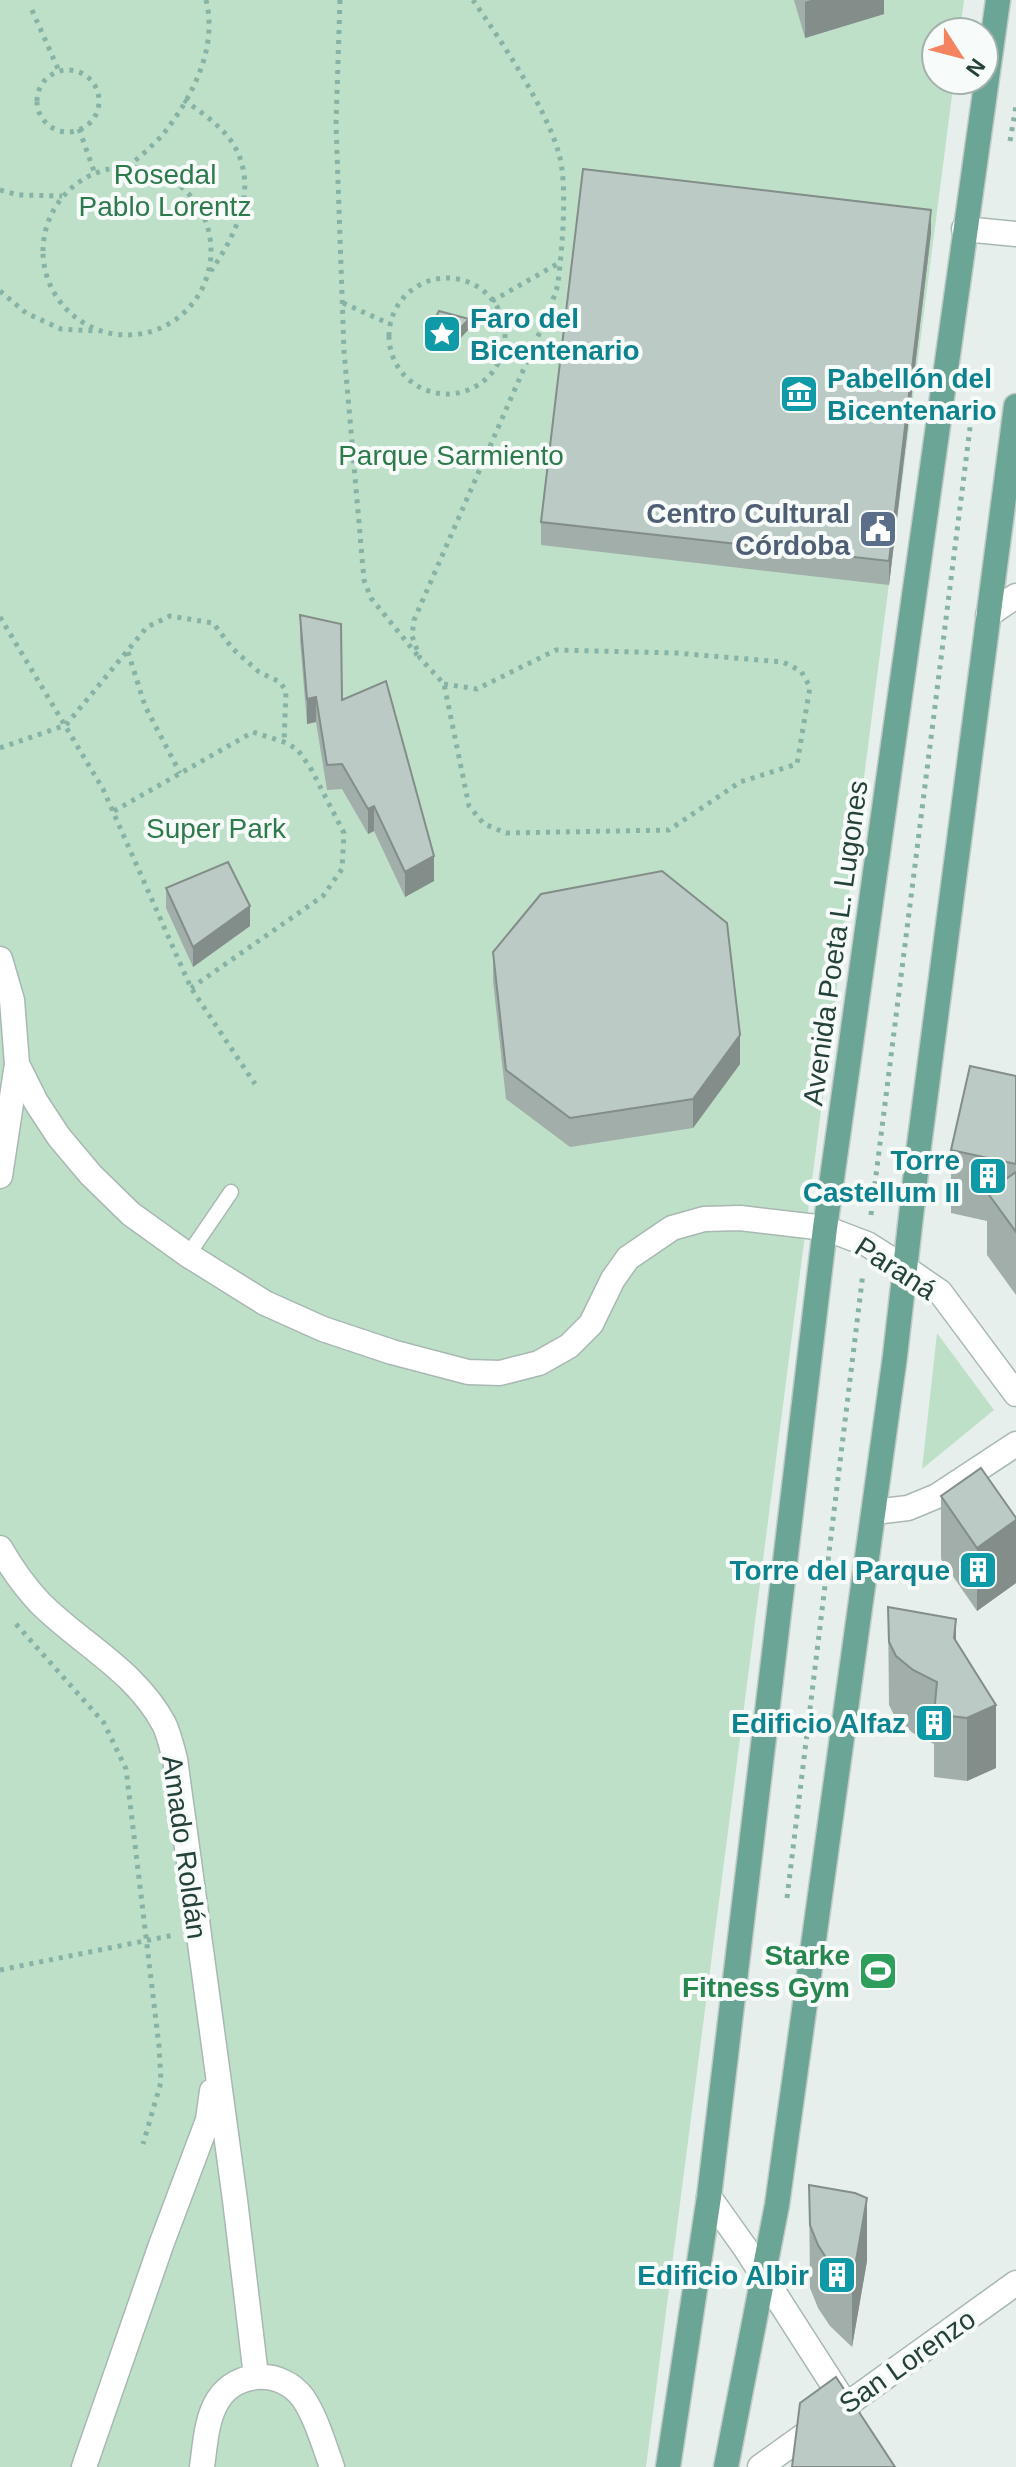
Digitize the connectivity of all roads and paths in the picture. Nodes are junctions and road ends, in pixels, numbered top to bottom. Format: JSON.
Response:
{"nodes":[{"id":1,"x":206,"y":0,"type":"edge"},
{"id":2,"x":340,"y":0,"type":"edge"},
{"id":3,"x":473,"y":0,"type":"edge"},
{"id":4,"x":998,"y":0,"type":"edge"},
{"id":5,"x":32,"y":10,"type":"dead end"},
{"id":6,"x":59,"y":71,"type":"junction"},
{"id":7,"x":184,"y":100,"type":"junction"},
{"id":8,"x":1016,"y":106,"type":"edge"},
{"id":9,"x":79,"y":129,"type":"junction"},
{"id":10,"x":1008,"y":153,"type":"dead end"},
{"id":11,"x":127,"y":167,"type":"junction"},
{"id":12,"x":95,"y":174,"type":"junction"},
{"id":13,"x":0,"y":190,"type":"edge"},
{"id":14,"x":63,"y":196,"type":"junction"},
{"id":15,"x":964,"y":229,"type":"junction"},
{"id":16,"x":1016,"y":234,"type":"edge"},
{"id":17,"x":559,"y":263,"type":"junction"},
{"id":18,"x":209,"y":274,"type":"junction"},
{"id":19,"x":0,"y":291,"type":"edge"},
{"id":20,"x":492,"y":301,"type":"junction"},
{"id":21,"x":343,"y":303,"type":"junction"},
{"id":22,"x":390,"y":324,"type":"junction"},
{"id":23,"x":99,"y":331,"type":"junction"},
{"id":24,"x":975,"y":389,"type":"dead end"},
{"id":25,"x":1016,"y":406,"type":"edge"},
{"id":26,"x":1016,"y":596,"type":"edge"},
{"id":27,"x":988,"y":615,"type":"junction"},
{"id":28,"x":0,"y":617,"type":"edge"},
{"id":29,"x":127,"y":651,"type":"junction"},
{"id":30,"x":420,"y":658,"type":"junction"},
{"id":31,"x":444,"y":684,"type":"junction"},
{"id":32,"x":66,"y":725,"type":"junction"},
{"id":33,"x":284,"y":742,"type":"junction"},
{"id":34,"x":0,"y":748,"type":"edge"},
{"id":35,"x":180,"y":773,"type":"junction"},
{"id":36,"x":114,"y":811,"type":"junction"},
{"id":37,"x":0,"y":959,"type":"edge"},
{"id":38,"x":191,"y":988,"type":"junction"},
{"id":39,"x":17,"y":1064,"type":"junction"},
{"id":40,"x":255,"y":1084,"type":"dead end"},
{"id":41,"x":0,"y":1176,"type":"edge"},
{"id":42,"x":231,"y":1192,"type":"dead end"},
{"id":43,"x":825,"y":1228,"type":"junction"},
{"id":44,"x":867,"y":1244,"type":"junction"},
{"id":45,"x":188,"y":1255,"type":"junction"},
{"id":46,"x":905,"y":1268,"type":"junction"},
{"id":47,"x":1016,"y":1394,"type":"edge"},
{"id":48,"x":1016,"y":1444,"type":"edge"},
{"id":49,"x":874,"y":1512,"type":"junction"},
{"id":50,"x":0,"y":1548,"type":"edge"},
{"id":51,"x":10,"y":1617,"type":"dead end"},
{"id":52,"x":787,"y":1902,"type":"dead end"},
{"id":53,"x":198,"y":1930,"type":"junction"},
{"id":54,"x":147,"y":1941,"type":"junction"},
{"id":55,"x":0,"y":1970,"type":"edge"},
{"id":56,"x":216,"y":2069,"type":"junction"},
{"id":57,"x":143,"y":2144,"type":"dead end"},
{"id":58,"x":709,"y":2197,"type":"junction"},
{"id":59,"x":764,"y":2278,"type":"junction"},
{"id":60,"x":1016,"y":2283,"type":"edge"},
{"id":61,"x":256,"y":2376,"type":"junction"},
{"id":62,"x":846,"y":2404,"type":"junction"},
{"id":63,"x":862,"y":2429,"type":"edge"},
{"id":64,"x":84,"y":2467,"type":"edge"},
{"id":65,"x":202,"y":2467,"type":"edge"},
{"id":66,"x":332,"y":2467,"type":"edge"},
{"id":67,"x":668,"y":2467,"type":"edge"},
{"id":68,"x":726,"y":2467,"type":"edge"},
{"id":69,"x":760,"y":2467,"type":"edge"}],
"edges":[{"from":1,"to":7,"type":"path"},
{"from":2,"to":21,"type":"path"},
{"from":3,"to":17,"type":"path"},
{"from":4,"to":15,"type":"main road","name":"Avenida Poeta L. Lugones"},
{"from":5,"to":6,"type":"path"},
{"from":6,"to":9,"type":"path"},
{"from":6,"to":9,"type":"path"},
{"from":7,"to":11,"type":"path"},
{"from":7,"to":18,"type":"path"},
{"from":8,"to":10,"type":"path"},
{"from":9,"to":12,"type":"path"},
{"from":11,"to":12,"type":"path"},
{"from":11,"to":18,"type":"path"},
{"from":12,"to":14,"type":"path"},
{"from":13,"to":14,"type":"path"},
{"from":14,"to":23,"type":"path"},
{"from":15,"to":16,"type":"street"},
{"from":15,"to":43,"type":"main road","name":"Avenida Poeta L. Lugones"},
{"from":17,"to":20,"type":"path"},
{"from":17,"to":30,"type":"path"},
{"from":18,"to":23,"type":"path"},
{"from":19,"to":23,"type":"path"},
{"from":20,"to":22,"type":"path"},
{"from":20,"to":22,"type":"path"},
{"from":21,"to":22,"type":"path"},
{"from":21,"to":30,"type":"path"},
{"from":24,"to":44,"type":"path"},
{"from":25,"to":27,"type":"main road"},
{"from":26,"to":27,"type":"street"},
{"from":27,"to":46,"type":"main road"},
{"from":28,"to":32,"type":"path"},
{"from":29,"to":32,"type":"path"},
{"from":29,"to":33,"type":"path"},
{"from":29,"to":35,"type":"path"},
{"from":30,"to":31,"type":"path"},
{"from":31,"to":31,"type":"path"},
{"from":32,"to":34,"type":"path"},
{"from":32,"to":36,"type":"path"},
{"from":33,"to":35,"type":"path"},
{"from":33,"to":38,"type":"path"},
{"from":35,"to":36,"type":"path"},
{"from":36,"to":38,"type":"path"},
{"from":37,"to":39,"type":"street"},
{"from":38,"to":40,"type":"path"},
{"from":39,"to":41,"type":"street"},
{"from":39,"to":45,"type":"street","name":"Paraná"},
{"from":42,"to":45,"type":"lane"},
{"from":43,"to":44,"type":"street","name":"Paraná"},
{"from":43,"to":45,"type":"street","name":"Paraná"},
{"from":43,"to":58,"type":"main road","name":"Avenida Poeta L. Lugones"},
{"from":44,"to":46,"type":"street","name":"Paraná"},
{"from":44,"to":52,"type":"path"},
{"from":46,"to":47,"type":"street","name":"Paraná"},
{"from":46,"to":49,"type":"main road"},
{"from":48,"to":49,"type":"street"},
{"from":49,"to":59,"type":"main road"},
{"from":50,"to":53,"type":"street","name":"Amado Roldán"},
{"from":51,"to":54,"type":"path"},
{"from":53,"to":54,"type":"path"},
{"from":53,"to":56,"type":"street","name":"Amado Roldán"},
{"from":54,"to":55,"type":"path"},
{"from":54,"to":57,"type":"path"},
{"from":56,"to":61,"type":"street","name":"Amado Roldán"},
{"from":56,"to":64,"type":"street","name":"Amado Roldán"},
{"from":58,"to":59,"type":"street"},
{"from":58,"to":67,"type":"main road","name":"Avenida Poeta L. Lugones"},
{"from":59,"to":62,"type":"street"},
{"from":59,"to":68,"type":"main road"},
{"from":60,"to":62,"type":"street","name":"San Lorenzo"},
{"from":61,"to":65,"type":"street"},
{"from":61,"to":66,"type":"street"},
{"from":62,"to":63,"type":"street"},
{"from":62,"to":69,"type":"street","name":"San Lorenzo"}]}
